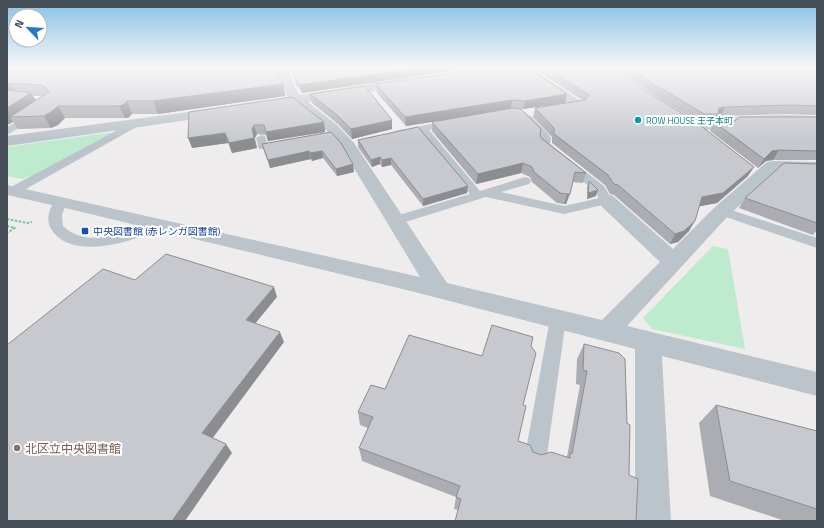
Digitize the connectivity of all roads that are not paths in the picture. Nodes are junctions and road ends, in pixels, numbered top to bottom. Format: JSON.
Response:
{"nodes":[{"id":1,"x":290,"y":92,"type":"edge"},
{"id":2,"x":374,"y":92,"type":"edge"},
{"id":3,"x":560,"y":92,"type":"edge"},
{"id":4,"x":298,"y":100,"type":"junction"},
{"id":5,"x":578,"y":104,"type":"joint"},
{"id":6,"x":253,"y":107,"type":"edge"},
{"id":7,"x":562,"y":107,"type":"edge"},
{"id":8,"x":43,"y":108,"type":"edge"},
{"id":9,"x":230,"y":110,"type":"edge"},
{"id":10,"x":539,"y":111,"type":"edge"},
{"id":11,"x":817,"y":120,"type":"edge"},
{"id":12,"x":459,"y":122,"type":"edge"},
{"id":13,"x":136,"y":123,"type":"junction"},
{"id":14,"x":727,"y":126,"type":"joint"},
{"id":15,"x":421,"y":128,"type":"junction"},
{"id":16,"x":7,"y":132,"type":"edge"},
{"id":17,"x":388,"y":135,"type":"edge"},
{"id":18,"x":261,"y":138,"type":"edge"},
{"id":19,"x":7,"y":141,"type":"edge"},
{"id":20,"x":293,"y":142,"type":"edge"},
{"id":21,"x":715,"y":143,"type":"edge"},
{"id":22,"x":817,"y":167,"type":"edge"},
{"id":23,"x":525,"y":181,"type":"dead end"},
{"id":24,"x":10,"y":191,"type":"edge"},
{"id":25,"x":482,"y":194,"type":"junction"},
{"id":26,"x":606,"y":200,"type":"junction"},
{"id":27,"x":61,"y":201,"type":"junction"},
{"id":28,"x":722,"y":211,"type":"junction"},
{"id":29,"x":397,"y":220,"type":"junction"},
{"id":30,"x":160,"y":224,"type":"junction"},
{"id":31,"x":817,"y":243,"type":"edge"},
{"id":32,"x":673,"y":262,"type":"junction"},
{"id":33,"x":439,"y":290,"type":"junction"},
{"id":34,"x":558,"y":319,"type":"junction"},
{"id":35,"x":607,"y":331,"type":"junction"},
{"id":36,"x":648,"y":342,"type":"junction"},
{"id":37,"x":817,"y":384,"type":"edge"},
{"id":38,"x":536,"y":455,"type":"edge"},
{"id":39,"x":653,"y":521,"type":"edge"}],
"edges":[{"from":1,"to":4,"type":"street"},
{"from":2,"to":4,"type":"street"},
{"from":3,"to":5,"type":"street"},
{"from":4,"to":6,"type":"street"},
{"from":4,"to":29,"type":"street"},
{"from":5,"to":7,"type":"lane"},
{"from":8,"to":16,"type":"lane"},
{"from":9,"to":13,"type":"street"},
{"from":10,"to":26,"type":"lane"},
{"from":11,"to":14,"type":"street"},
{"from":12,"to":15,"type":"lane"},
{"from":13,"to":19,"type":"street"},
{"from":13,"to":24,"type":"lane"},
{"from":14,"to":21,"type":"lane"},
{"from":15,"to":17,"type":"lane"},
{"from":15,"to":25,"type":"lane"},
{"from":18,"to":20,"type":"lane"},
{"from":22,"to":28,"type":"street"},
{"from":23,"to":25,"type":"lane"},
{"from":24,"to":27,"type":"street"},
{"from":25,"to":26,"type":"lane"},
{"from":25,"to":29,"type":"lane"},
{"from":26,"to":32,"type":"street"},
{"from":27,"to":30,"type":"street"},
{"from":27,"to":30,"type":"lane"},
{"from":28,"to":31,"type":"lane"},
{"from":28,"to":32,"type":"street"},
{"from":29,"to":33,"type":"street"},
{"from":30,"to":33,"type":"street"},
{"from":32,"to":35,"type":"street"},
{"from":33,"to":34,"type":"street"},
{"from":34,"to":35,"type":"street"},
{"from":34,"to":38,"type":"lane"},
{"from":35,"to":36,"type":"street"},
{"from":36,"to":37,"type":"street"},
{"from":36,"to":39,"type":"street"}]}
